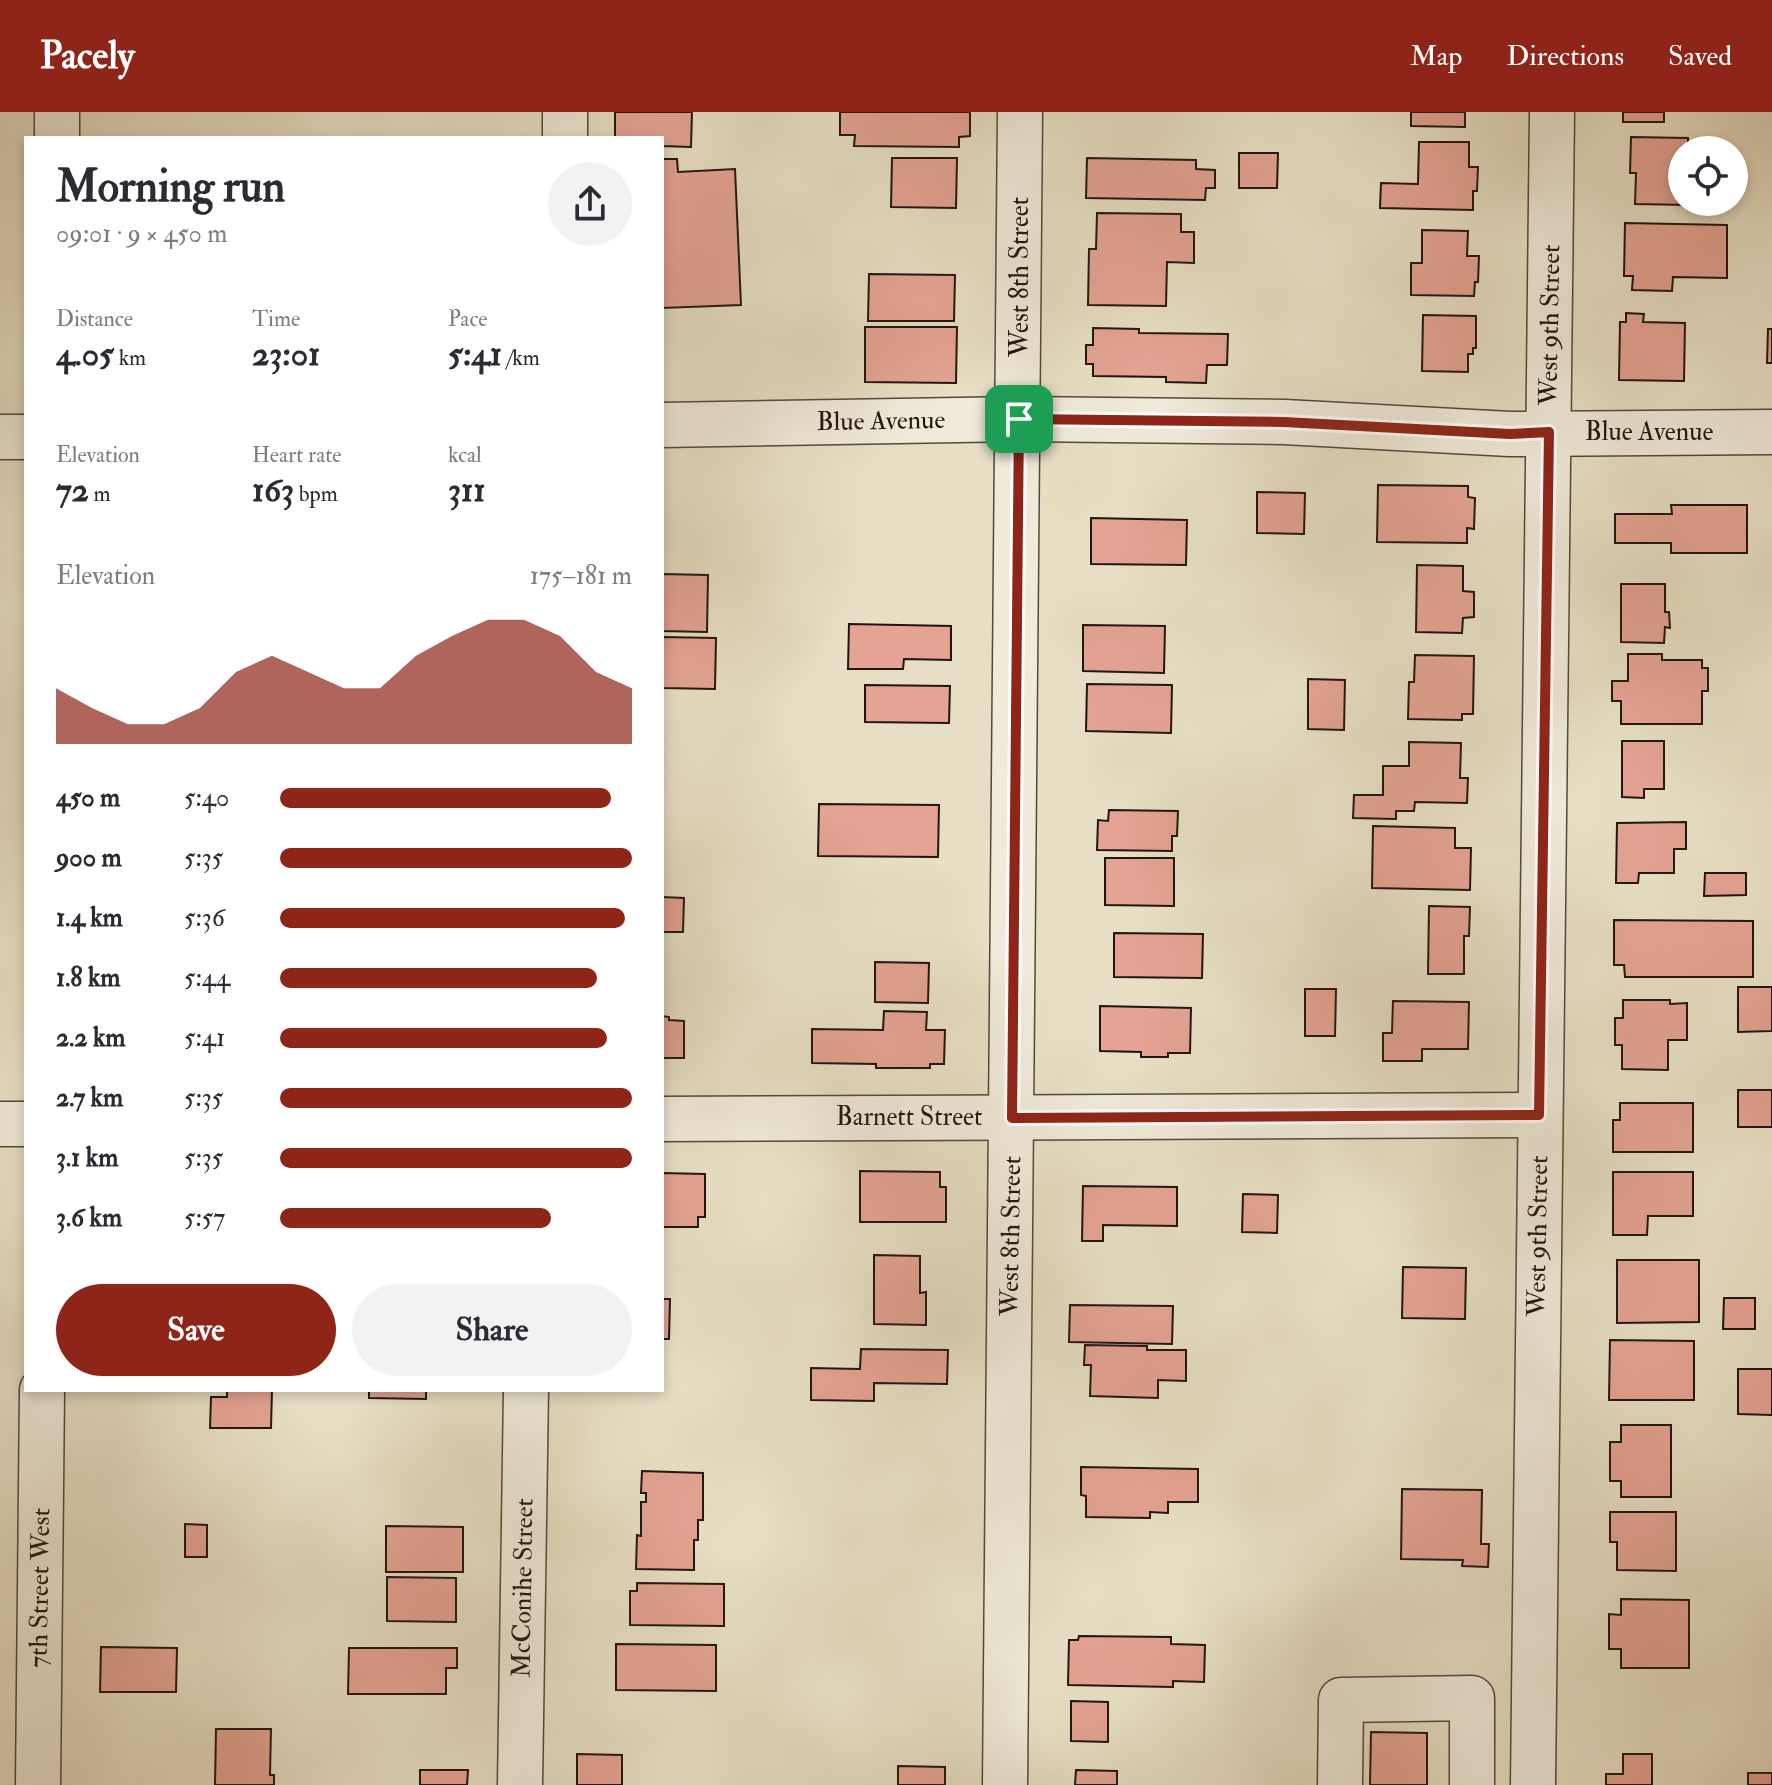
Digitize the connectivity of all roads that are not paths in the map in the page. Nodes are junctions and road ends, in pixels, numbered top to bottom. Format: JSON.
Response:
{"nodes":[{"id":1,"x":57,"y":112,"type":"edge"},
{"id":2,"x":565,"y":112,"type":"edge"},
{"id":3,"x":1020,"y":112,"type":"edge"},
{"id":4,"x":1552,"y":112,"type":"edge"},
{"id":5,"x":57,"y":136,"type":"edge"},
{"id":6,"x":565,"y":136,"type":"edge"},
{"id":7,"x":1019,"y":419,"type":"junction"},
{"id":8,"x":664,"y":425,"type":"edge"},
{"id":9,"x":1549,"y":432,"type":"junction"},
{"id":10,"x":1772,"y":432,"type":"edge"},
{"id":11,"x":0,"y":437,"type":"edge"},
{"id":12,"x":24,"y":437,"type":"edge"},
{"id":13,"x":1539,"y":1115,"type":"junction"},
{"id":14,"x":1012,"y":1118,"type":"junction"},
{"id":15,"x":664,"y":1119,"type":"edge"},
{"id":16,"x":0,"y":1124,"type":"edge"},
{"id":17,"x":24,"y":1124,"type":"edge"},
{"id":18,"x":42,"y":1392,"type":"edge"},
{"id":19,"x":526,"y":1392,"type":"edge"},
{"id":20,"x":1473,"y":1770,"type":"edge"},
{"id":21,"x":1533,"y":1770,"type":"edge"},
{"id":22,"x":38,"y":1785,"type":"edge"},
{"id":23,"x":520,"y":1785,"type":"edge"},
{"id":24,"x":1005,"y":1785,"type":"edge"},
{"id":25,"x":1340,"y":1785,"type":"edge"}],
"edges":[{"from":1,"to":5,"type":"street"},
{"from":2,"to":6,"type":"street"},
{"from":3,"to":7,"type":"street","name":"West 8th Street"},
{"from":4,"to":9,"type":"street","name":"West 9th Street"},
{"from":7,"to":8,"type":"street","name":"Blue Avenue"},
{"from":7,"to":9,"type":"street","name":"Blue Avenue"},
{"from":7,"to":14,"type":"street","name":"West 8th Street"},
{"from":9,"to":10,"type":"street","name":"Blue Avenue"},
{"from":9,"to":13,"type":"street","name":"West 9th Street"},
{"from":11,"to":12,"type":"street"},
{"from":13,"to":14,"type":"street","name":"Barnett Street"},
{"from":13,"to":21,"type":"street","name":"West 9th Street"},
{"from":14,"to":15,"type":"street","name":"Barnett Street"},
{"from":14,"to":24,"type":"street","name":"West 8th Street"},
{"from":16,"to":17,"type":"street"},
{"from":18,"to":22,"type":"street","name":"7th Street West"},
{"from":19,"to":23,"type":"street","name":"McConihe Street"},
{"from":20,"to":21,"type":"street"},
{"from":20,"to":25,"type":"street"}]}
